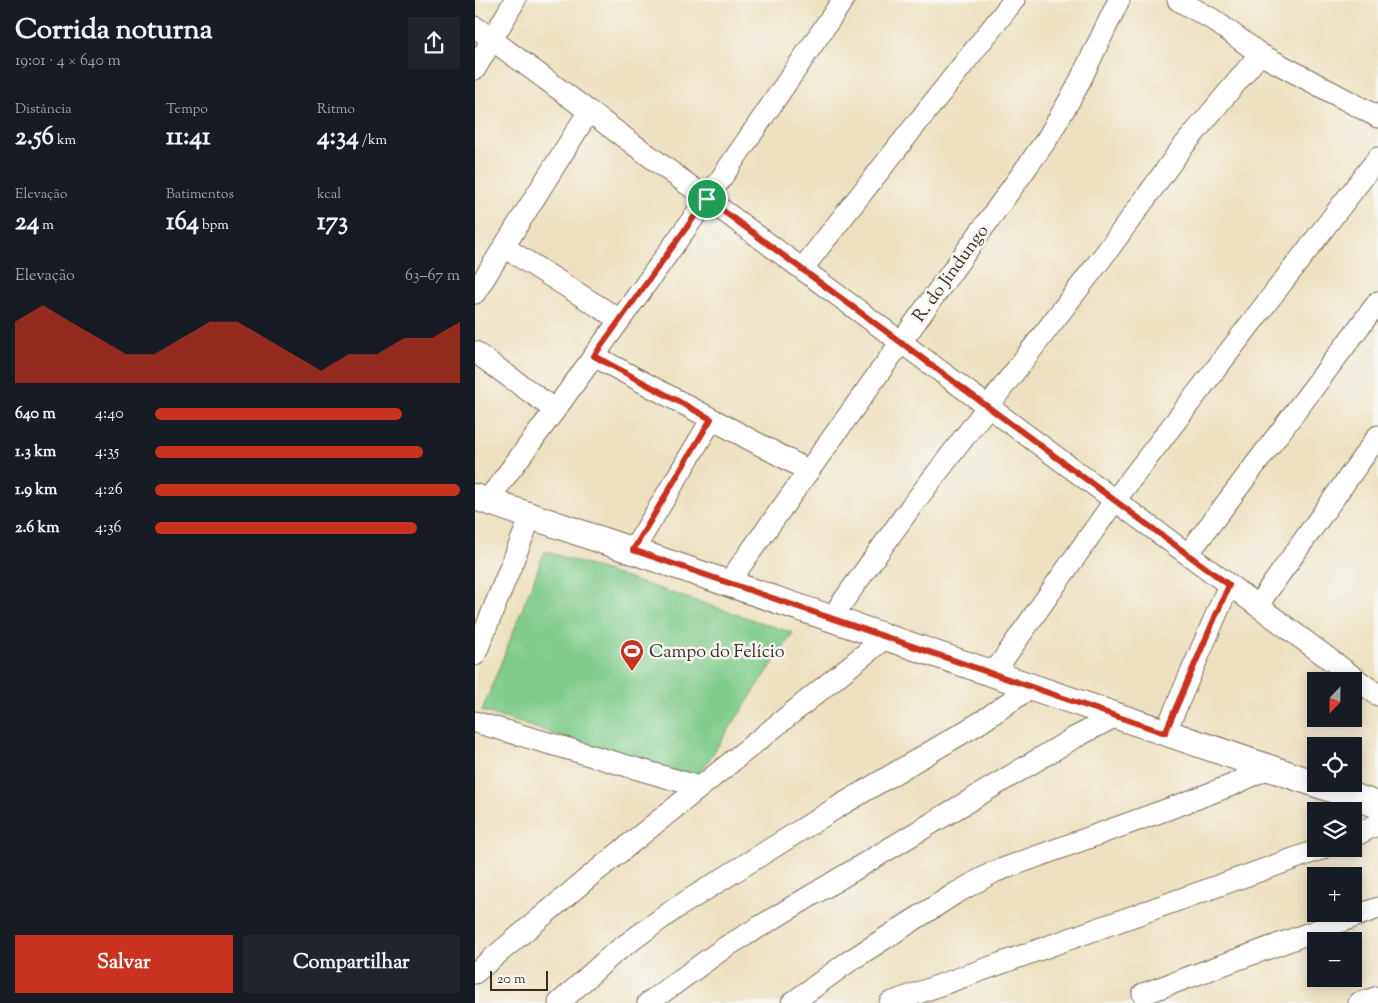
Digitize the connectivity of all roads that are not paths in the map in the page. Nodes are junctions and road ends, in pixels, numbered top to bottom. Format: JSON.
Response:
{"nodes":[{"id":1,"x":515,"y":0,"type":"edge"},
{"id":2,"x":843,"y":0,"type":"edge"},
{"id":3,"x":1014,"y":0,"type":"edge"},
{"id":4,"x":1119,"y":0,"type":"edge"},
{"id":5,"x":1178,"y":0,"type":"edge"},
{"id":6,"x":475,"y":27,"type":"edge"},
{"id":7,"x":493,"y":40,"type":"junction"},
{"id":8,"x":1261,"y":54,"type":"junction"},
{"id":9,"x":475,"y":69,"type":"edge"},
{"id":10,"x":589,"y":111,"type":"junction"},
{"id":11,"x":1378,"y":117,"type":"edge"},
{"id":12,"x":1378,"y":158,"type":"edge"},
{"id":13,"x":707,"y":199,"type":"junction"},
{"id":14,"x":504,"y":247,"type":"junction"},
{"id":15,"x":802,"y":269,"type":"junction"},
{"id":16,"x":475,"y":293,"type":"edge"},
{"id":17,"x":1378,"y":302,"type":"edge"},
{"id":18,"x":620,"y":320,"type":"junction"},
{"id":19,"x":901,"y":342,"type":"junction"},
{"id":20,"x":475,"y":352,"type":"edge"},
{"id":21,"x":594,"y":356,"type":"junction"},
{"id":22,"x":987,"y":406,"type":"junction"},
{"id":23,"x":555,"y":410,"type":"junction"},
{"id":24,"x":711,"y":419,"type":"junction"},
{"id":25,"x":1378,"y":436,"type":"edge"},
{"id":26,"x":809,"y":471,"type":"junction"},
{"id":27,"x":481,"y":499,"type":"edge"},
{"id":28,"x":1115,"y":500,"type":"junction"},
{"id":29,"x":531,"y":516,"type":"junction"},
{"id":30,"x":633,"y":550,"type":"junction"},
{"id":31,"x":1187,"y":554,"type":"junction"},
{"id":32,"x":728,"y":583,"type":"junction"},
{"id":33,"x":1229,"y":585,"type":"junction"},
{"id":34,"x":1257,"y":606,"type":"junction"},
{"id":35,"x":831,"y":618,"type":"junction"},
{"id":36,"x":886,"y":637,"type":"junction"},
{"id":37,"x":475,"y":655,"type":"edge"},
{"id":38,"x":993,"y":674,"type":"junction"},
{"id":39,"x":1031,"y":687,"type":"junction"},
{"id":40,"x":1378,"y":695,"type":"edge"},
{"id":41,"x":1116,"y":716,"type":"junction"},
{"id":42,"x":475,"y":722,"type":"edge"},
{"id":43,"x":1165,"y":733,"type":"junction"},
{"id":44,"x":1268,"y":768,"type":"junction"},
{"id":45,"x":700,"y":787,"type":"junction"},
{"id":46,"x":1378,"y":805,"type":"edge"},
{"id":47,"x":1378,"y":824,"type":"edge"},
{"id":48,"x":1362,"y":832,"type":"edge"},
{"id":49,"x":1307,"y":854,"type":"edge"},
{"id":50,"x":1378,"y":908,"type":"edge"},
{"id":51,"x":475,"y":973,"type":"edge"},
{"id":52,"x":1143,"y":994,"type":"dead end"},
{"id":53,"x":1378,"y":997,"type":"edge"},
{"id":54,"x":559,"y":1003,"type":"edge"},
{"id":55,"x":648,"y":1003,"type":"edge"},
{"id":56,"x":792,"y":1003,"type":"edge"},
{"id":57,"x":890,"y":1003,"type":"edge"},
{"id":58,"x":1359,"y":1003,"type":"edge"}],
"edges":[{"from":1,"to":7,"type":"street"},
{"from":2,"to":13,"type":"street"},
{"from":3,"to":15,"type":"street"},
{"from":4,"to":19,"type":"street","name":"R. do Jindungo"},
{"from":5,"to":8,"type":"street"},
{"from":6,"to":7,"type":"street"},
{"from":7,"to":9,"type":"street"},
{"from":7,"to":10,"type":"street"},
{"from":8,"to":11,"type":"street"},
{"from":8,"to":22,"type":"street"},
{"from":10,"to":13,"type":"street"},
{"from":10,"to":14,"type":"street"},
{"from":12,"to":28,"type":"street"},
{"from":13,"to":15,"type":"street"},
{"from":13,"to":18,"type":"street"},
{"from":14,"to":16,"type":"street"},
{"from":14,"to":18,"type":"street"},
{"from":15,"to":19,"type":"street"},
{"from":17,"to":31,"type":"street"},
{"from":18,"to":21,"type":"street"},
{"from":19,"to":22,"type":"street"},
{"from":19,"to":26,"type":"street","name":"R. do Jindungo"},
{"from":20,"to":23,"type":"street"},
{"from":21,"to":23,"type":"street"},
{"from":21,"to":24,"type":"street"},
{"from":22,"to":28,"type":"street"},
{"from":22,"to":35,"type":"street"},
{"from":23,"to":27,"type":"street"},
{"from":24,"to":26,"type":"street"},
{"from":24,"to":30,"type":"street"},
{"from":25,"to":34,"type":"street"},
{"from":26,"to":32,"type":"street","name":"R. do Jindungo"},
{"from":27,"to":29,"type":"street"},
{"from":28,"to":31,"type":"street"},
{"from":28,"to":38,"type":"street"},
{"from":29,"to":30,"type":"street"},
{"from":29,"to":37,"type":"street"},
{"from":30,"to":32,"type":"street"},
{"from":31,"to":33,"type":"street"},
{"from":32,"to":35,"type":"street"},
{"from":33,"to":34,"type":"street"},
{"from":33,"to":43,"type":"street"},
{"from":34,"to":40,"type":"street"},
{"from":35,"to":36,"type":"street"},
{"from":36,"to":38,"type":"street"},
{"from":36,"to":45,"type":"street"},
{"from":38,"to":39,"type":"street"},
{"from":39,"to":41,"type":"street"},
{"from":39,"to":54,"type":"street"},
{"from":41,"to":43,"type":"street"},
{"from":41,"to":55,"type":"street"},
{"from":42,"to":45,"type":"street"},
{"from":43,"to":44,"type":"street"},
{"from":44,"to":46,"type":"street"},
{"from":44,"to":56,"type":"street"},
{"from":45,"to":51,"type":"street"},
{"from":47,"to":48,"type":"street"},
{"from":49,"to":57,"type":"street"},
{"from":50,"to":52,"type":"street"},
{"from":53,"to":58,"type":"street"}]}
